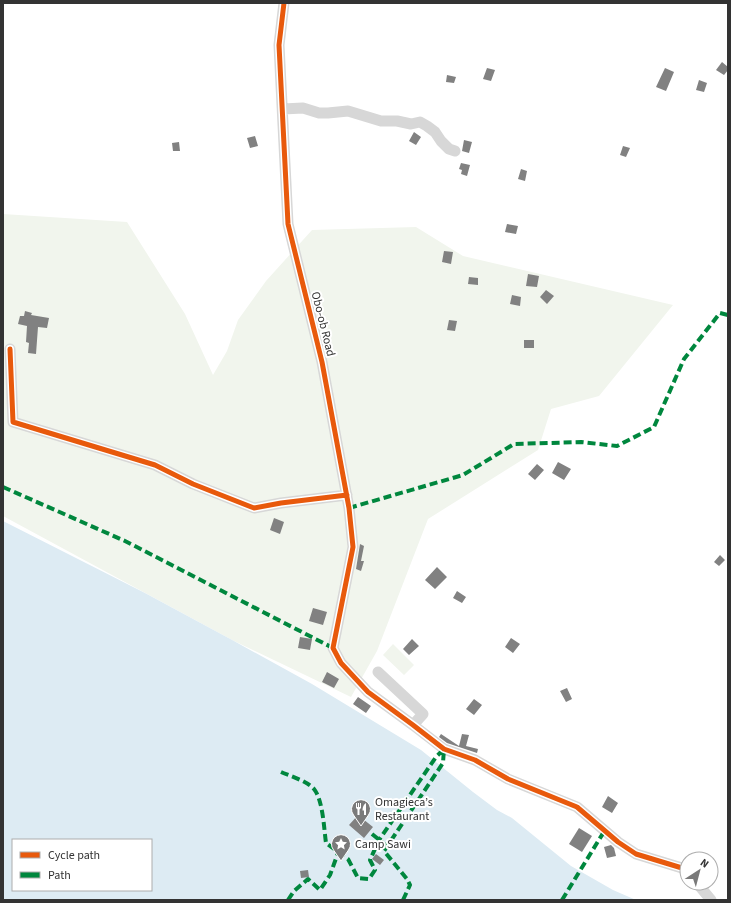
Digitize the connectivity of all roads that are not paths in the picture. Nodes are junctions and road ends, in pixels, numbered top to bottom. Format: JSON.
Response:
{"nodes":[{"id":1,"x":284,"y":3,"type":"edge"},
{"id":2,"x":283,"y":109,"type":"junction"},
{"id":3,"x":455,"y":151,"type":"dead end"},
{"id":4,"x":10,"y":349,"type":"dead end"},
{"id":5,"x":347,"y":495,"type":"junction"},
{"id":6,"x":378,"y":672,"type":"dead end"},
{"id":7,"x":413,"y":725,"type":"junction"},
{"id":8,"x":679,"y":867,"type":"edge"},
{"id":9,"x":704,"y":891,"type":"edge"},
{"id":10,"x":711,"y":900,"type":"edge"}],
"edges":[{"from":1,"to":2,"type":"street","name":"Obo-ob Road"},
{"from":2,"to":3,"type":"street"},
{"from":2,"to":5,"type":"street","name":"Obo-ob Road"},
{"from":4,"to":5,"type":"street"},
{"from":5,"to":7,"type":"street","name":"Obo-ob Road"},
{"from":6,"to":7,"type":"street"},
{"from":7,"to":8,"type":"street"},
{"from":9,"to":10,"type":"street"}]}
